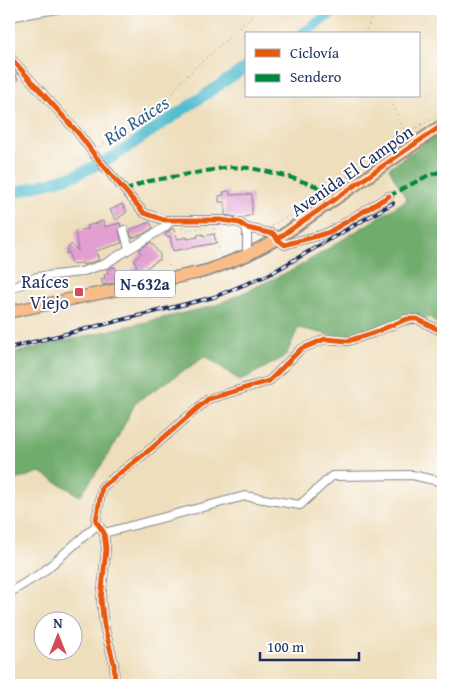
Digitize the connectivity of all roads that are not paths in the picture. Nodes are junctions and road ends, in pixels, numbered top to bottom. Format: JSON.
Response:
{"nodes":[{"id":1,"x":56,"y":9,"type":"edge"},
{"id":2,"x":9,"y":17,"type":"edge"},
{"id":3,"x":9,"y":56,"type":"edge"},
{"id":4,"x":443,"y":125,"type":"edge"},
{"id":5,"x":389,"y":196,"type":"dead end"},
{"id":6,"x":172,"y":220,"type":"junction"},
{"id":7,"x":247,"y":228,"type":"junction"},
{"id":8,"x":124,"y":230,"type":"dead end"},
{"id":9,"x":277,"y":239,"type":"junction"},
{"id":10,"x":129,"y":248,"type":"junction"},
{"id":11,"x":247,"y":255,"type":"junction"},
{"id":12,"x":9,"y":290,"type":"edge"},
{"id":13,"x":9,"y":312,"type":"edge"},
{"id":14,"x":443,"y":332,"type":"edge"},
{"id":15,"x":443,"y":482,"type":"edge"},
{"id":16,"x":98,"y":524,"type":"junction"},
{"id":17,"x":104,"y":533,"type":"junction"},
{"id":18,"x":9,"y":592,"type":"edge"},
{"id":19,"x":115,"y":685,"type":"edge"}],
"edges":[{"from":1,"to":2,"type":"street"},
{"from":3,"to":6,"type":"street"},
{"from":4,"to":9,"type":"main road","name":"Avenida El Campón","number":"N-632a"},
{"from":5,"to":9,"type":"street"},
{"from":6,"to":7,"type":"street"},
{"from":6,"to":10,"type":"street"},
{"from":7,"to":9,"type":"street"},
{"from":7,"to":11,"type":"street"},
{"from":8,"to":10,"type":"street"},
{"from":9,"to":11,"type":"main road","name":"Avenida El Campón","number":"N-632a"},
{"from":10,"to":12,"type":"street"},
{"from":11,"to":13,"type":"main road","name":"Avenida El Campón","number":"N-632a"},
{"from":14,"to":16,"type":"street"},
{"from":15,"to":17,"type":"street"},
{"from":16,"to":17,"type":"street"},
{"from":16,"to":18,"type":"street"},
{"from":17,"to":19,"type":"street"}]}
